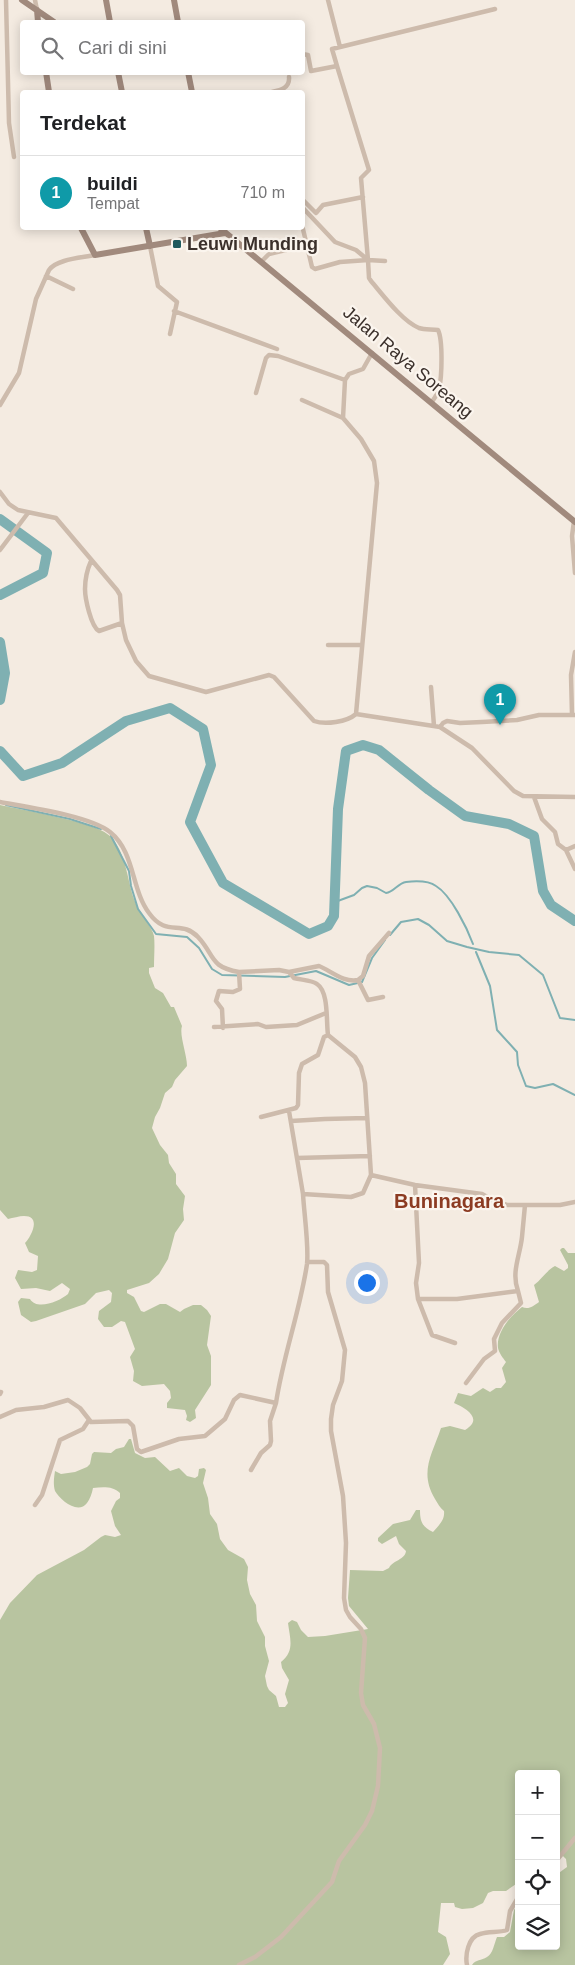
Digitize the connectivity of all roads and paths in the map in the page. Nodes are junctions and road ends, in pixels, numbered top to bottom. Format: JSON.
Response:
{"nodes":[{"id":1,"x":6,"y":0,"type":"edge"},
{"id":2,"x":22,"y":0,"type":"edge"},
{"id":3,"x":35,"y":0,"type":"edge"},
{"id":4,"x":106,"y":0,"type":"edge"},
{"id":5,"x":174,"y":0,"type":"edge"},
{"id":6,"x":328,"y":0,"type":"edge"},
{"id":7,"x":495,"y":9,"type":"dead end"},
{"id":8,"x":36,"y":10,"type":"junction"},
{"id":9,"x":38,"y":20,"type":"edge"},
{"id":10,"x":51,"y":20,"type":"edge"},
{"id":11,"x":110,"y":20,"type":"edge"},
{"id":12,"x":178,"y":20,"type":"edge"},
{"id":13,"x":340,"y":47,"type":"junction"},
{"id":14,"x":305,"y":54,"type":"edge"},
{"id":15,"x":336,"y":66,"type":"junction"},
{"id":16,"x":47,"y":75,"type":"edge"},
{"id":17,"x":119,"y":75,"type":"edge"},
{"id":18,"x":189,"y":75,"type":"edge"},
{"id":19,"x":289,"y":76,"type":"dead end"},
{"id":20,"x":50,"y":90,"type":"edge"},
{"id":21,"x":122,"y":90,"type":"edge"},
{"id":22,"x":192,"y":90,"type":"edge"},
{"id":23,"x":278,"y":90,"type":"edge"},
{"id":24,"x":14,"y":157,"type":"dead end"},
{"id":25,"x":363,"y":197,"type":"junction"},
{"id":26,"x":305,"y":202,"type":"edge"},
{"id":27,"x":305,"y":210,"type":"edge"},
{"id":28,"x":81,"y":230,"type":"edge"},
{"id":29,"x":146,"y":230,"type":"edge"},
{"id":30,"x":222,"y":230,"type":"edge"},
{"id":31,"x":303,"y":230,"type":"edge"},
{"id":32,"x":225,"y":233,"type":"junction"},
{"id":33,"x":307,"y":244,"type":"junction"},
{"id":34,"x":150,"y":246,"type":"junction"},
{"id":35,"x":95,"y":255,"type":"junction"},
{"id":36,"x":366,"y":260,"type":"junction"},
{"id":37,"x":385,"y":261,"type":"dead end"},
{"id":38,"x":261,"y":262,"type":"junction"},
{"id":39,"x":46,"y":276,"type":"junction"},
{"id":40,"x":74,"y":289,"type":"dead end"},
{"id":41,"x":174,"y":311,"type":"junction"},
{"id":42,"x":170,"y":334,"type":"dead end"},
{"id":43,"x":277,"y":349,"type":"dead end"},
{"id":44,"x":372,"y":352,"type":"junction"},
{"id":45,"x":345,"y":380,"type":"junction"},
{"id":46,"x":256,"y":392,"type":"dead end"},
{"id":47,"x":302,"y":400,"type":"dead end"},
{"id":48,"x":432,"y":402,"type":"junction"},
{"id":49,"x":0,"y":405,"type":"edge"},
{"id":50,"x":342,"y":418,"type":"junction"},
{"id":51,"x":0,"y":492,"type":"edge"},
{"id":52,"x":28,"y":513,"type":"junction"},
{"id":53,"x":575,"y":522,"type":"edge"},
{"id":54,"x":0,"y":550,"type":"edge"},
{"id":55,"x":91,"y":561,"type":"junction"},
{"id":56,"x":575,"y":573,"type":"edge"},
{"id":57,"x":122,"y":623,"type":"junction"},
{"id":58,"x":328,"y":644,"type":"dead end"},
{"id":59,"x":362,"y":645,"type":"junction"},
{"id":60,"x":575,"y":652,"type":"edge"},
{"id":61,"x":431,"y":687,"type":"dead end"},
{"id":62,"x":356,"y":714,"type":"junction"},
{"id":63,"x":573,"y":715,"type":"edge"},
{"id":64,"x":434,"y":726,"type":"junction"},
{"id":65,"x":440,"y":727,"type":"junction"},
{"id":66,"x":534,"y":797,"type":"junction"},
{"id":67,"x":575,"y":797,"type":"edge"},
{"id":68,"x":0,"y":802,"type":"edge"},
{"id":69,"x":575,"y":846,"type":"edge"},
{"id":70,"x":566,"y":850,"type":"junction"},
{"id":71,"x":575,"y":869,"type":"edge"},
{"id":72,"x":389,"y":932,"type":"dead end"},
{"id":73,"x":238,"y":974,"type":"junction"},
{"id":74,"x":291,"y":974,"type":"junction"},
{"id":75,"x":358,"y":982,"type":"junction"},
{"id":76,"x":383,"y":997,"type":"dead end"},
{"id":77,"x":326,"y":1013,"type":"junction"},
{"id":78,"x":214,"y":1027,"type":"dead end"},
{"id":79,"x":223,"y":1028,"type":"junction"},
{"id":80,"x":328,"y":1035,"type":"junction"},
{"id":81,"x":289,"y":1111,"type":"junction"},
{"id":82,"x":261,"y":1117,"type":"dead end"},
{"id":83,"x":368,"y":1118,"type":"junction"},
{"id":84,"x":291,"y":1121,"type":"junction"},
{"id":85,"x":370,"y":1156,"type":"junction"},
{"id":86,"x":297,"y":1158,"type":"junction"},
{"id":87,"x":371,"y":1175,"type":"junction"},
{"id":88,"x":415,"y":1185,"type":"junction"},
{"id":89,"x":303,"y":1194,"type":"junction"},
{"id":90,"x":575,"y":1202,"type":"edge"},
{"id":91,"x":526,"y":1205,"type":"junction"},
{"id":92,"x":307,"y":1262,"type":"junction"},
{"id":93,"x":518,"y":1291,"type":"junction"},
{"id":94,"x":418,"y":1299,"type":"junction"},
{"id":95,"x":455,"y":1343,"type":"dead end"},
{"id":96,"x":466,"y":1383,"type":"dead end"},
{"id":97,"x":276,"y":1402,"type":"junction"},
{"id":98,"x":0,"y":1417,"type":"edge"},
{"id":99,"x":89,"y":1420,"type":"junction"},
{"id":100,"x":251,"y":1470,"type":"dead end"},
{"id":101,"x":35,"y":1505,"type":"dead end"},
{"id":102,"x":575,"y":1838,"type":"edge"},
{"id":103,"x":557,"y":1860,"type":"edge"},
{"id":104,"x":515,"y":1903,"type":"edge"},
{"id":105,"x":238,"y":1965,"type":"edge"},
{"id":106,"x":468,"y":1965,"type":"edge"}],
"edges":[{"from":1,"to":24,"type":"street"},
{"from":2,"to":8,"type":"main road"},
{"from":3,"to":8,"type":"street"},
{"from":4,"to":11,"type":"main road"},
{"from":5,"to":12,"type":"main road"},
{"from":6,"to":13,"type":"street"},
{"from":7,"to":13,"type":"street"},
{"from":8,"to":9,"type":"main road"},
{"from":8,"to":10,"type":"main road"},
{"from":13,"to":15,"type":"street"},
{"from":14,"to":15,"type":"street"},
{"from":15,"to":25,"type":"street"},
{"from":16,"to":20,"type":"main road"},
{"from":17,"to":21,"type":"main road"},
{"from":18,"to":22,"type":"main road"},
{"from":19,"to":23,"type":"street"},
{"from":25,"to":26,"type":"street"},
{"from":25,"to":36,"type":"street"},
{"from":27,"to":36,"type":"street"},
{"from":28,"to":35,"type":"main road"},
{"from":29,"to":34,"type":"main road"},
{"from":30,"to":32,"type":"main road","name":"Jalan Raya Soreang"},
{"from":31,"to":33,"type":"street"},
{"from":32,"to":34,"type":"main road"},
{"from":32,"to":38,"type":"main road","name":"Jalan Raya Soreang"},
{"from":33,"to":36,"type":"street"},
{"from":33,"to":38,"type":"street"},
{"from":34,"to":35,"type":"main road"},
{"from":34,"to":41,"type":"street"},
{"from":35,"to":39,"type":"street"},
{"from":36,"to":37,"type":"street"},
{"from":36,"to":48,"type":"street"},
{"from":38,"to":44,"type":"main road","name":"Jalan Raya Soreang"},
{"from":39,"to":40,"type":"street"},
{"from":39,"to":49,"type":"street"},
{"from":41,"to":42,"type":"street"},
{"from":41,"to":43,"type":"street"},
{"from":44,"to":45,"type":"street"},
{"from":44,"to":48,"type":"main road","name":"Jalan Raya Soreang"},
{"from":45,"to":46,"type":"street"},
{"from":45,"to":50,"type":"street"},
{"from":47,"to":50,"type":"street"},
{"from":48,"to":53,"type":"main road","name":"Jalan Raya Soreang"},
{"from":50,"to":59,"type":"street"},
{"from":51,"to":52,"type":"street"},
{"from":52,"to":54,"type":"street"},
{"from":52,"to":55,"type":"street"},
{"from":53,"to":56,"type":"street"},
{"from":55,"to":57,"type":"street"},
{"from":55,"to":57,"type":"street"},
{"from":57,"to":62,"type":"street"},
{"from":58,"to":59,"type":"street"},
{"from":59,"to":62,"type":"street"},
{"from":60,"to":63,"type":"street"},
{"from":61,"to":64,"type":"street"},
{"from":62,"to":64,"type":"street"},
{"from":63,"to":65,"type":"street"},
{"from":64,"to":65,"type":"street"},
{"from":65,"to":66,"type":"street"},
{"from":66,"to":67,"type":"street"},
{"from":66,"to":70,"type":"street"},
{"from":68,"to":73,"type":"street"},
{"from":69,"to":70,"type":"street"},
{"from":70,"to":71,"type":"street"},
{"from":72,"to":75,"type":"street"},
{"from":73,"to":74,"type":"street"},
{"from":73,"to":79,"type":"street"},
{"from":74,"to":75,"type":"street"},
{"from":74,"to":77,"type":"street"},
{"from":75,"to":76,"type":"street"},
{"from":77,"to":79,"type":"street"},
{"from":77,"to":80,"type":"street"},
{"from":78,"to":79,"type":"street"},
{"from":80,"to":81,"type":"street"},
{"from":80,"to":83,"type":"street"},
{"from":81,"to":82,"type":"street"},
{"from":81,"to":84,"type":"street"},
{"from":83,"to":84,"type":"street"},
{"from":83,"to":85,"type":"street"},
{"from":84,"to":86,"type":"street"},
{"from":85,"to":86,"type":"street"},
{"from":85,"to":87,"type":"street"},
{"from":86,"to":89,"type":"street"},
{"from":87,"to":88,"type":"street"},
{"from":87,"to":89,"type":"street"},
{"from":88,"to":91,"type":"street"},
{"from":88,"to":94,"type":"street"},
{"from":89,"to":92,"type":"street"},
{"from":90,"to":91,"type":"street"},
{"from":91,"to":93,"type":"street"},
{"from":92,"to":97,"type":"street"},
{"from":92,"to":105,"type":"street"},
{"from":93,"to":94,"type":"street"},
{"from":93,"to":96,"type":"street"},
{"from":94,"to":95,"type":"street"},
{"from":97,"to":99,"type":"street"},
{"from":97,"to":100,"type":"street"},
{"from":98,"to":99,"type":"street"},
{"from":99,"to":101,"type":"street"},
{"from":102,"to":103,"type":"street"},
{"from":104,"to":106,"type":"street"}]}
